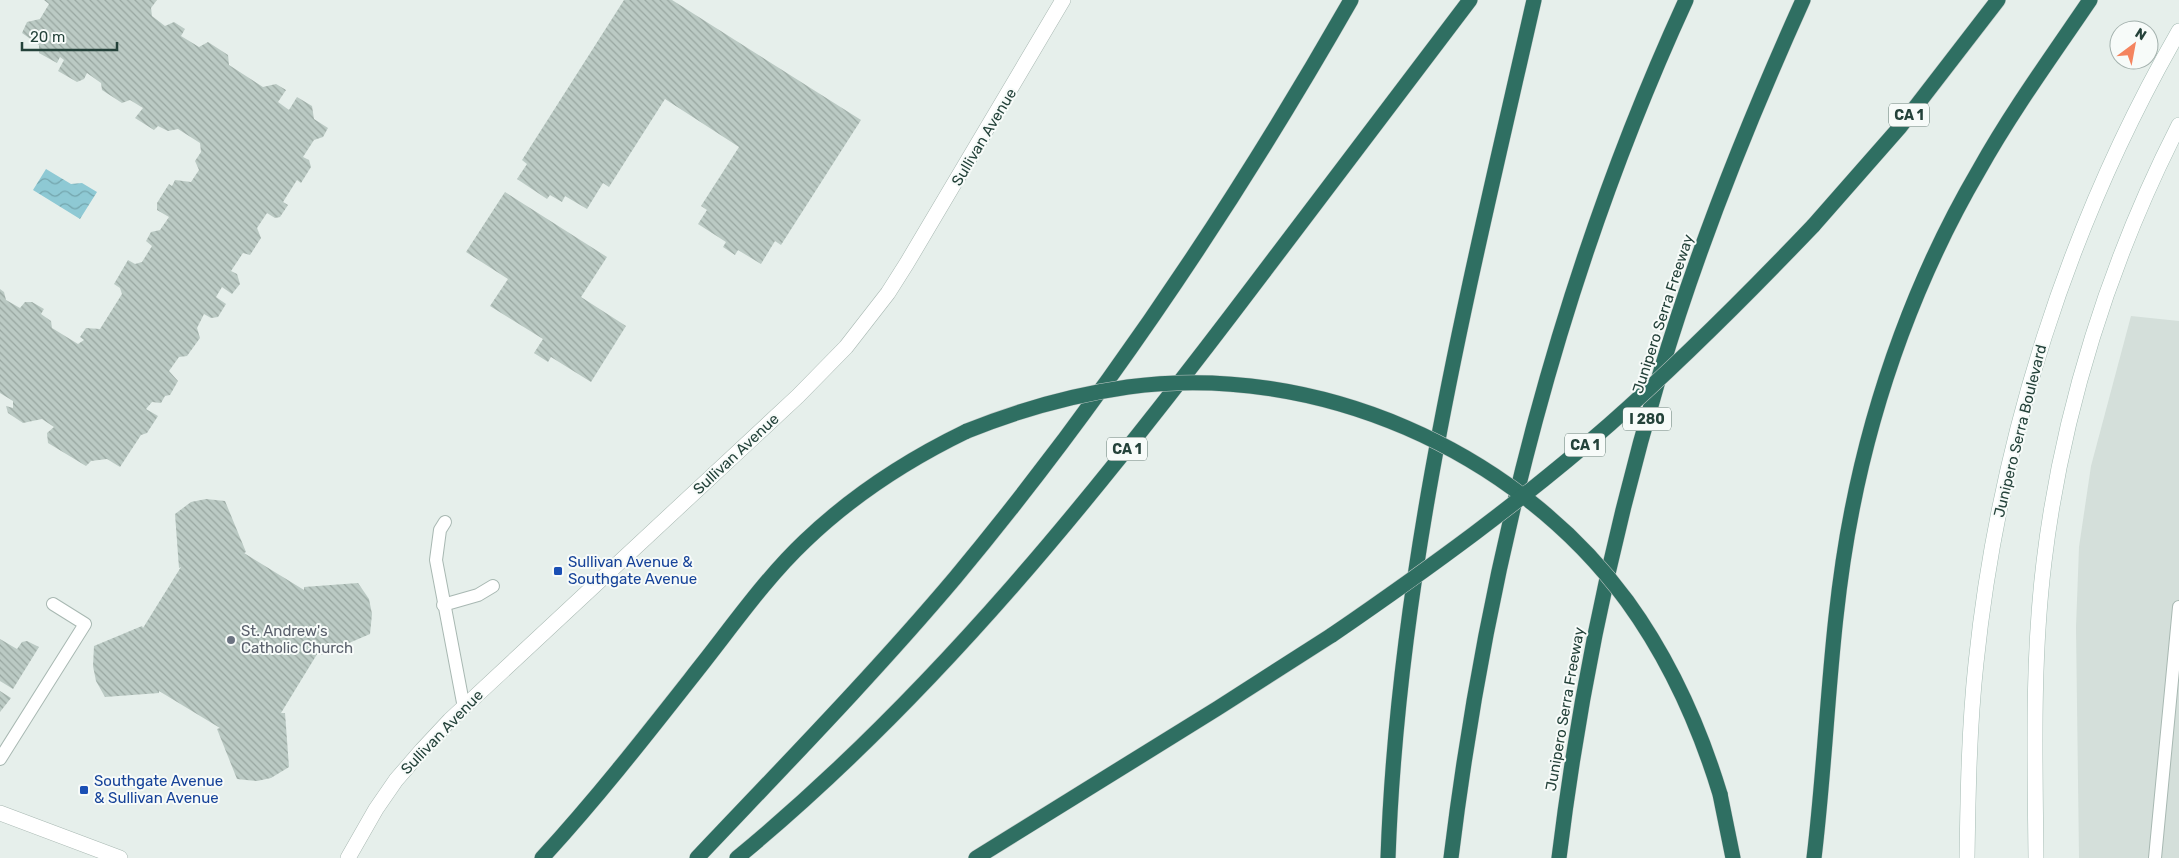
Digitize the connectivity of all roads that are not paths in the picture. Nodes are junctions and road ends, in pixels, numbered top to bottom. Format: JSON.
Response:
{"nodes":[{"id":1,"x":1063,"y":0,"type":"edge"},
{"id":2,"x":1351,"y":0,"type":"edge"},
{"id":3,"x":1470,"y":0,"type":"edge"},
{"id":4,"x":1534,"y":0,"type":"edge"},
{"id":5,"x":1686,"y":0,"type":"edge"},
{"id":6,"x":1803,"y":0,"type":"edge"},
{"id":7,"x":1998,"y":0,"type":"edge"},
{"id":8,"x":2090,"y":0,"type":"edge"},
{"id":9,"x":2179,"y":31,"type":"edge"},
{"id":10,"x":2179,"y":125,"type":"edge"},
{"id":11,"x":445,"y":522,"type":"dead end"},
{"id":12,"x":493,"y":586,"type":"dead end"},
{"id":13,"x":53,"y":604,"type":"dead end"},
{"id":14,"x":443,"y":604,"type":"junction"},
{"id":15,"x":2179,"y":607,"type":"edge"},
{"id":16,"x":464,"y":708,"type":"junction"},
{"id":17,"x":0,"y":759,"type":"edge"},
{"id":18,"x":0,"y":813,"type":"edge"},
{"id":19,"x":120,"y":858,"type":"edge"},
{"id":20,"x":348,"y":858,"type":"edge"},
{"id":21,"x":542,"y":858,"type":"edge"},
{"id":22,"x":697,"y":858,"type":"edge"},
{"id":23,"x":738,"y":858,"type":"edge"},
{"id":24,"x":976,"y":858,"type":"edge"},
{"id":25,"x":1388,"y":858,"type":"edge"},
{"id":26,"x":1451,"y":858,"type":"edge"},
{"id":27,"x":1559,"y":858,"type":"edge"},
{"id":28,"x":1733,"y":858,"type":"edge"},
{"id":29,"x":1814,"y":858,"type":"edge"},
{"id":30,"x":1968,"y":858,"type":"edge"},
{"id":31,"x":2036,"y":858,"type":"edge"},
{"id":32,"x":2155,"y":858,"type":"edge"}],
"edges":[{"from":1,"to":16,"type":"main road","name":"Sullivan Avenue"},
{"from":2,"to":22,"type":"highway"},
{"from":3,"to":23,"type":"highway","number":"CA 1"},
{"from":4,"to":25,"type":"highway"},
{"from":5,"to":26,"type":"highway"},
{"from":6,"to":27,"type":"highway","name":"Junipero Serra Freeway","number":"I 280"},
{"from":7,"to":24,"type":"highway","number":"CA 1","bridge":true},
{"from":8,"to":29,"type":"highway"},
{"from":9,"to":30,"type":"main road","name":"Junipero Serra Boulevard"},
{"from":10,"to":31,"type":"main road"},
{"from":11,"to":14,"type":"lane"},
{"from":12,"to":14,"type":"lane"},
{"from":13,"to":17,"type":"lane"},
{"from":14,"to":16,"type":"lane"},
{"from":15,"to":32,"type":"lane"},
{"from":16,"to":20,"type":"main road","name":"Sullivan Avenue"},
{"from":18,"to":19,"type":"main road"},
{"from":21,"to":28,"type":"highway","bridge":true}]}
